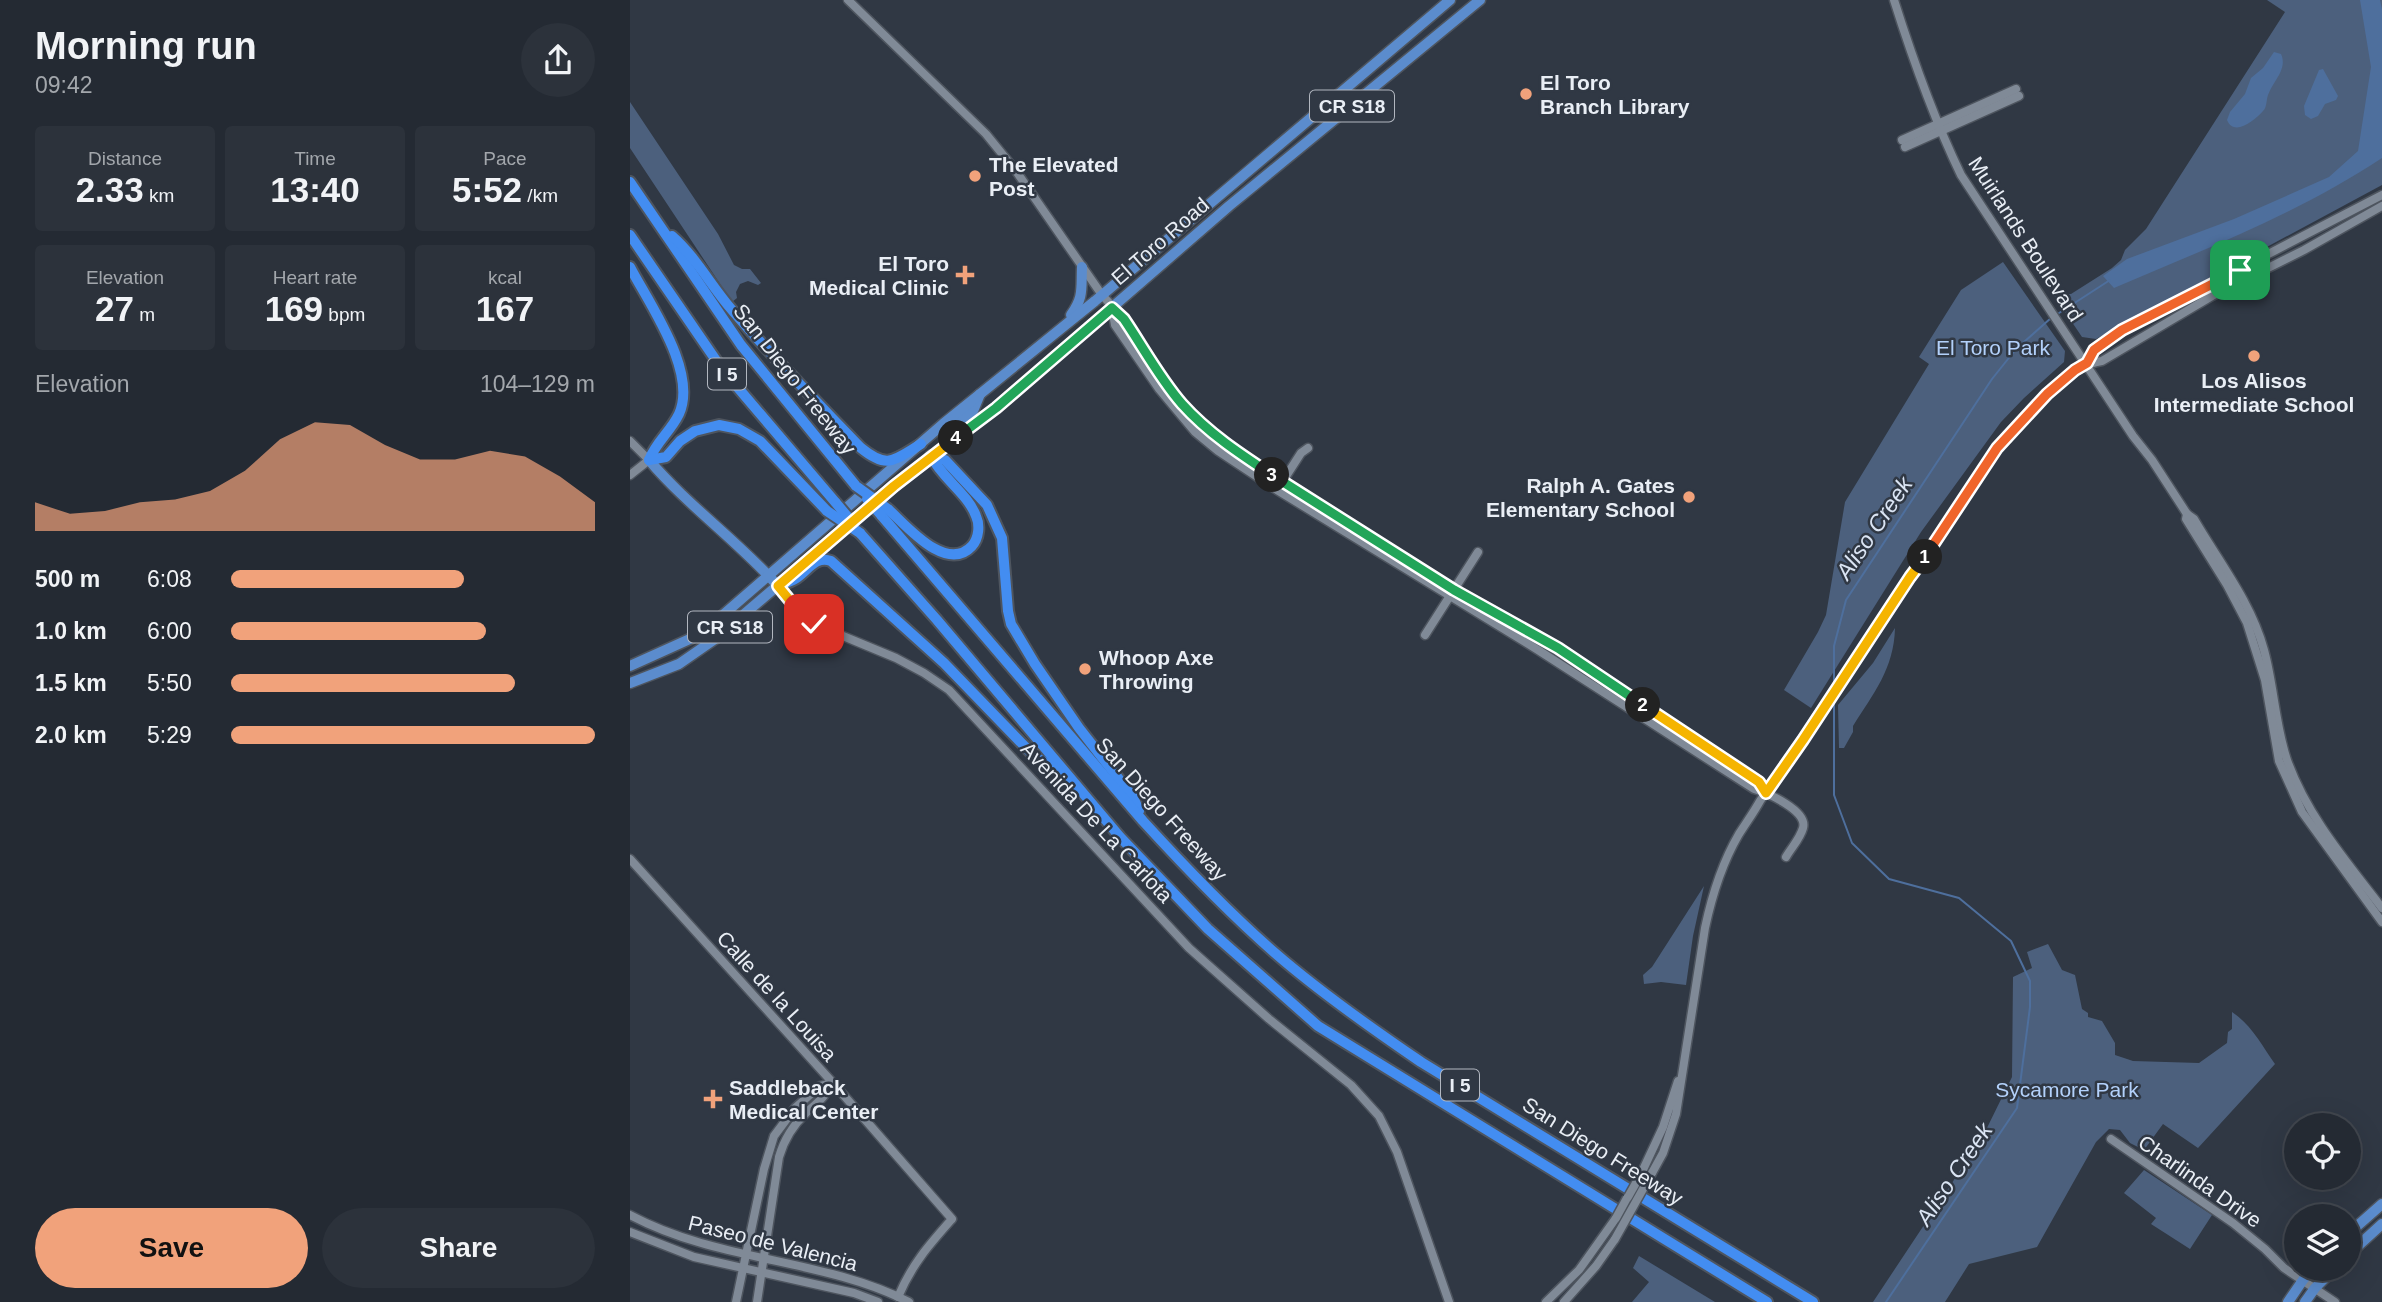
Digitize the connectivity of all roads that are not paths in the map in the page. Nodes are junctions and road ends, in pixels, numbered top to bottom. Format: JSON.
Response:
{"nodes":[{"id":1,"x":848,"y":0,"type":"edge"},
{"id":2,"x":1450,"y":0,"type":"edge"},
{"id":3,"x":1894,"y":0,"type":"edge"},
{"id":4,"x":1477,"y":1,"type":"edge"},
{"id":5,"x":2017,"y":92,"type":"dead end"},
{"id":6,"x":1939,"y":128,"type":"junction"},
{"id":7,"x":1904,"y":144,"type":"dead end"},
{"id":8,"x":1270,"y":152,"type":"junction"},
{"id":9,"x":1280,"y":164,"type":"junction"},
{"id":10,"x":630,"y":182,"type":"edge"},
{"id":11,"x":2382,"y":195,"type":"edge"},
{"id":12,"x":2382,"y":206,"type":"edge"},
{"id":13,"x":659,"y":225,"type":"junction"},
{"id":14,"x":630,"y":235,"type":"edge"},
{"id":15,"x":630,"y":267,"type":"edge"},
{"id":16,"x":1082,"y":267,"type":"junction"},
{"id":17,"x":1102,"y":295,"type":"junction"},
{"id":18,"x":1112,"y":308,"type":"junction"},
{"id":19,"x":1063,"y":326,"type":"junction"},
{"id":20,"x":2087,"y":363,"type":"junction"},
{"id":21,"x":980,"y":394,"type":"junction"},
{"id":22,"x":954,"y":440,"type":"junction"},
{"id":23,"x":630,"y":441,"type":"edge"},
{"id":24,"x":921,"y":444,"type":"junction"},
{"id":25,"x":1308,"y":448,"type":"dead end"},
{"id":26,"x":930,"y":456,"type":"junction"},
{"id":27,"x":649,"y":460,"type":"junction"},
{"id":28,"x":630,"y":475,"type":"edge"},
{"id":29,"x":1283,"y":482,"type":"junction"},
{"id":30,"x":1277,"y":490,"type":"junction"},
{"id":31,"x":831,"y":507,"type":"junction"},
{"id":32,"x":884,"y":512,"type":"junction"},
{"id":33,"x":2187,"y":514,"type":"junction"},
{"id":34,"x":1478,"y":552,"type":"dead end"},
{"id":35,"x":768,"y":576,"type":"junction"},
{"id":36,"x":778,"y":586,"type":"junction"},
{"id":37,"x":1452,"y":594,"type":"junction"},
{"id":38,"x":1426,"y":635,"type":"dead end"},
{"id":39,"x":630,"y":666,"type":"edge"},
{"id":40,"x":630,"y":683,"type":"edge"},
{"id":41,"x":1065,"y":774,"type":"junction"},
{"id":42,"x":1766,"y":793,"type":"junction"},
{"id":43,"x":1143,"y":821,"type":"junction"},
{"id":44,"x":1786,"y":857,"type":"dead end"},
{"id":45,"x":630,"y":859,"type":"edge"},
{"id":46,"x":2382,"y":908,"type":"edge"},
{"id":47,"x":2382,"y":922,"type":"edge"},
{"id":48,"x":1683,"y":1073,"type":"junction"},
{"id":49,"x":832,"y":1083,"type":"junction"},
{"id":50,"x":2111,"y":1139,"type":"dead end"},
{"id":51,"x":2382,"y":1204,"type":"edge"},
{"id":52,"x":630,"y":1215,"type":"edge"},
{"id":53,"x":2361,"y":1223,"type":"edge"},
{"id":54,"x":2382,"y":1224,"type":"edge"},
{"id":55,"x":630,"y":1232,"type":"edge"},
{"id":56,"x":2361,"y":1243,"type":"edge"},
{"id":57,"x":747,"y":1255,"type":"junction"},
{"id":58,"x":763,"y":1259,"type":"junction"},
{"id":59,"x":2284,"y":1268,"type":"edge"},
{"id":60,"x":744,"y":1269,"type":"junction"},
{"id":61,"x":760,"y":1273,"type":"junction"},
{"id":62,"x":2302,"y":1281,"type":"edge"},
{"id":63,"x":2305,"y":1281,"type":"edge"},
{"id":64,"x":2321,"y":1281,"type":"edge"},
{"id":65,"x":2315,"y":1287,"type":"junction"},
{"id":66,"x":898,"y":1297,"type":"junction"},
{"id":67,"x":736,"y":1302,"type":"edge"},
{"id":68,"x":757,"y":1302,"type":"edge"},
{"id":69,"x":878,"y":1302,"type":"edge"},
{"id":70,"x":909,"y":1302,"type":"edge"},
{"id":71,"x":1449,"y":1302,"type":"edge"},
{"id":72,"x":1546,"y":1302,"type":"edge"},
{"id":73,"x":1564,"y":1302,"type":"edge"},
{"id":74,"x":1767,"y":1302,"type":"edge"},
{"id":75,"x":1813,"y":1302,"type":"edge"},
{"id":76,"x":2288,"y":1302,"type":"edge"},
{"id":77,"x":2305,"y":1302,"type":"edge"},
{"id":78,"x":2335,"y":1302,"type":"edge"}],
"edges":[{"from":1,"to":16,"type":"main road"},
{"from":2,"to":8,"type":"main road","name":"El Toro Road","number":"CR S18"},
{"from":3,"to":6,"type":"main road","name":"Muirlands Boulevard"},
{"from":4,"to":9,"type":"main road","name":"El Toro Road","number":"CR S18"},
{"from":5,"to":6,"type":"main road"},
{"from":6,"to":7,"type":"main road"},
{"from":6,"to":20,"type":"main road","name":"Muirlands Boulevard"},
{"from":8,"to":9,"type":"main road"},
{"from":8,"to":17,"type":"main road","name":"El Toro Road","number":"CR S18"},
{"from":9,"to":18,"type":"main road","name":"El Toro Road","number":"CR S18"},
{"from":10,"to":13,"type":"highway","name":"San Diego Freeway","number":"I 5"},
{"from":11,"to":20,"type":"main road"},
{"from":12,"to":20,"type":"main road"},
{"from":13,"to":24,"type":"highway"},
{"from":13,"to":32,"type":"highway","name":"San Diego Freeway","number":"I 5","bridge":true},
{"from":14,"to":31,"type":"highway","number":"I 5"},
{"from":15,"to":27,"type":"highway"},
{"from":16,"to":17,"type":"main road"},
{"from":16,"to":19,"type":"main road"},
{"from":17,"to":18,"type":"main road"},
{"from":17,"to":19,"type":"main road","name":"El Toro Road","number":"CR S18"},
{"from":18,"to":22,"type":"main road","name":"El Toro Road","number":"CR S18"},
{"from":18,"to":29,"type":"main road"},
{"from":18,"to":30,"type":"main road"},
{"from":19,"to":21,"type":"main road","name":"El Toro Road","number":"CR S18"},
{"from":20,"to":33,"type":"main road","name":"Muirlands Boulevard"},
{"from":20,"to":42,"type":"main road"},
{"from":21,"to":22,"type":"main road"},
{"from":21,"to":24,"type":"main road","name":"El Toro Road","number":"CR S18"},
{"from":22,"to":26,"type":"main road","name":"El Toro Road","number":"CR S18"},
{"from":23,"to":27,"type":"main road","name":"Avenida De La Carlota"},
{"from":24,"to":35,"type":"main road","name":"El Toro Road","number":"CR S18"},
{"from":25,"to":29,"type":"main road"},
{"from":26,"to":32,"type":"highway"},
{"from":26,"to":36,"type":"main road","name":"El Toro Road","number":"CR S18"},
{"from":26,"to":43,"type":"highway"},
{"from":27,"to":28,"type":"main road"},
{"from":27,"to":31,"type":"highway"},
{"from":27,"to":35,"type":"main road","name":"Avenida De La Carlota"},
{"from":29,"to":30,"type":"main road"},
{"from":29,"to":37,"type":"main road"},
{"from":30,"to":37,"type":"main road"},
{"from":31,"to":41,"type":"highway","name":"San Diego Freeway","number":"I 5","bridge":true},
{"from":32,"to":43,"type":"highway","name":"San Diego Freeway","number":"I 5"},
{"from":33,"to":46,"type":"main road","name":"Muirlands Boulevard"},
{"from":33,"to":47,"type":"main road","name":"Muirlands Boulevard"},
{"from":34,"to":37,"type":"main road"},
{"from":35,"to":36,"type":"main road","name":"Avenida De La Carlota"},
{"from":35,"to":39,"type":"main road","name":"El Toro Road","number":"CR S18"},
{"from":36,"to":40,"type":"main road","name":"El Toro Road","number":"CR S18"},
{"from":36,"to":41,"type":"highway"},
{"from":36,"to":71,"type":"main road","name":"Avenida De La Carlota"},
{"from":37,"to":38,"type":"main road"},
{"from":37,"to":42,"type":"main road"},
{"from":41,"to":74,"type":"highway","name":"San Diego Freeway","number":"I 5"},
{"from":42,"to":44,"type":"main road"},
{"from":42,"to":48,"type":"main road"},
{"from":43,"to":75,"type":"highway","name":"San Diego Freeway","number":"I 5"},
{"from":45,"to":49,"type":"main road","name":"Calle de la Louisa"},
{"from":48,"to":72,"type":"main road","bridge":true},
{"from":48,"to":73,"type":"main road","bridge":true},
{"from":49,"to":57,"type":"main road"},
{"from":49,"to":58,"type":"main road"},
{"from":49,"to":66,"type":"main road","name":"Calle de la Louisa"},
{"from":50,"to":59,"type":"main road","name":"Charlinda Drive"},
{"from":51,"to":53,"type":"main road"},
{"from":52,"to":57,"type":"main road","name":"Paseo de Valencia"},
{"from":54,"to":56,"type":"main road"},
{"from":55,"to":60,"type":"main road","name":"Paseo de Valencia"},
{"from":57,"to":58,"type":"main road","name":"Paseo de Valencia"},
{"from":57,"to":60,"type":"main road"},
{"from":58,"to":61,"type":"main road"},
{"from":58,"to":66,"type":"main road","name":"Paseo de Valencia"},
{"from":60,"to":61,"type":"main road","name":"Paseo de Valencia"},
{"from":60,"to":67,"type":"main road"},
{"from":61,"to":68,"type":"main road"},
{"from":61,"to":69,"type":"main road","name":"Paseo de Valencia"},
{"from":62,"to":76,"type":"main road"},
{"from":63,"to":65,"type":"main road","name":"Charlinda Drive"},
{"from":64,"to":65,"type":"main road"},
{"from":65,"to":77,"type":"main road"},
{"from":65,"to":78,"type":"main road","name":"Charlinda Drive"},
{"from":66,"to":70,"type":"main road","name":"Paseo de Valencia"}]}
